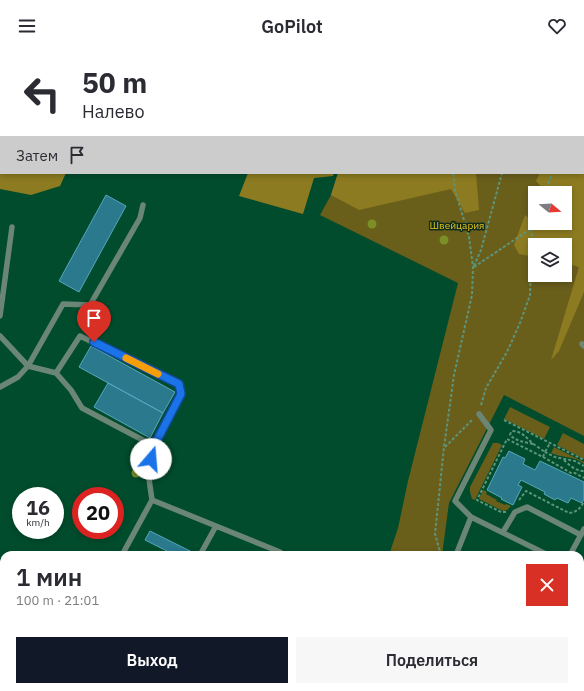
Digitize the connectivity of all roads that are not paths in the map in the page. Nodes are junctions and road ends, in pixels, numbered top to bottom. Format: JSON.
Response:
{"nodes":[{"id":1,"x":143,"y":205,"type":"dead end"},
{"id":2,"x":12,"y":227,"type":"dead end"},
{"id":3,"x":0,"y":316,"type":"edge"},
{"id":4,"x":0,"y":336,"type":"edge"},
{"id":5,"x":28,"y":366,"type":"junction"},
{"id":6,"x":56,"y":373,"type":"junction"},
{"id":7,"x":0,"y":386,"type":"edge"},
{"id":8,"x":479,"y":414,"type":"road end"},
{"id":9,"x":154,"y":446,"type":"junction"},
{"id":10,"x":152,"y":500,"type":"junction"},
{"id":11,"x":472,"y":517,"type":"junction"},
{"id":12,"x":216,"y":526,"type":"junction"},
{"id":13,"x":584,"y":529,"type":"edge"},
{"id":14,"x":503,"y":532,"type":"junction"},
{"id":15,"x":580,"y":535,"type":"junction"},
{"id":16,"x":124,"y":551,"type":"edge"},
{"id":17,"x":202,"y":551,"type":"edge"},
{"id":18,"x":278,"y":551,"type":"edge"},
{"id":19,"x":458,"y":551,"type":"edge"},
{"id":20,"x":540,"y":551,"type":"edge"},
{"id":21,"x":572,"y":551,"type":"edge"}],
"edges":[{"from":1,"to":5,"type":"lane"},
{"from":2,"to":3,"type":"lane"},
{"from":4,"to":5,"type":"lane"},
{"from":5,"to":6,"type":"lane"},
{"from":5,"to":7,"type":"lane"},
{"from":6,"to":9,"type":"lane"},
{"from":6,"to":9,"type":"lane"},
{"from":8,"to":11,"type":"lane"},
{"from":9,"to":10,"type":"lane"},
{"from":10,"to":12,"type":"lane"},
{"from":10,"to":16,"type":"lane"},
{"from":11,"to":14,"type":"lane"},
{"from":11,"to":19,"type":"lane"},
{"from":12,"to":17,"type":"lane"},
{"from":12,"to":18,"type":"lane"},
{"from":13,"to":15,"type":"lane"},
{"from":14,"to":15,"type":"lane"},
{"from":14,"to":20,"type":"lane"},
{"from":15,"to":21,"type":"lane"}]}
